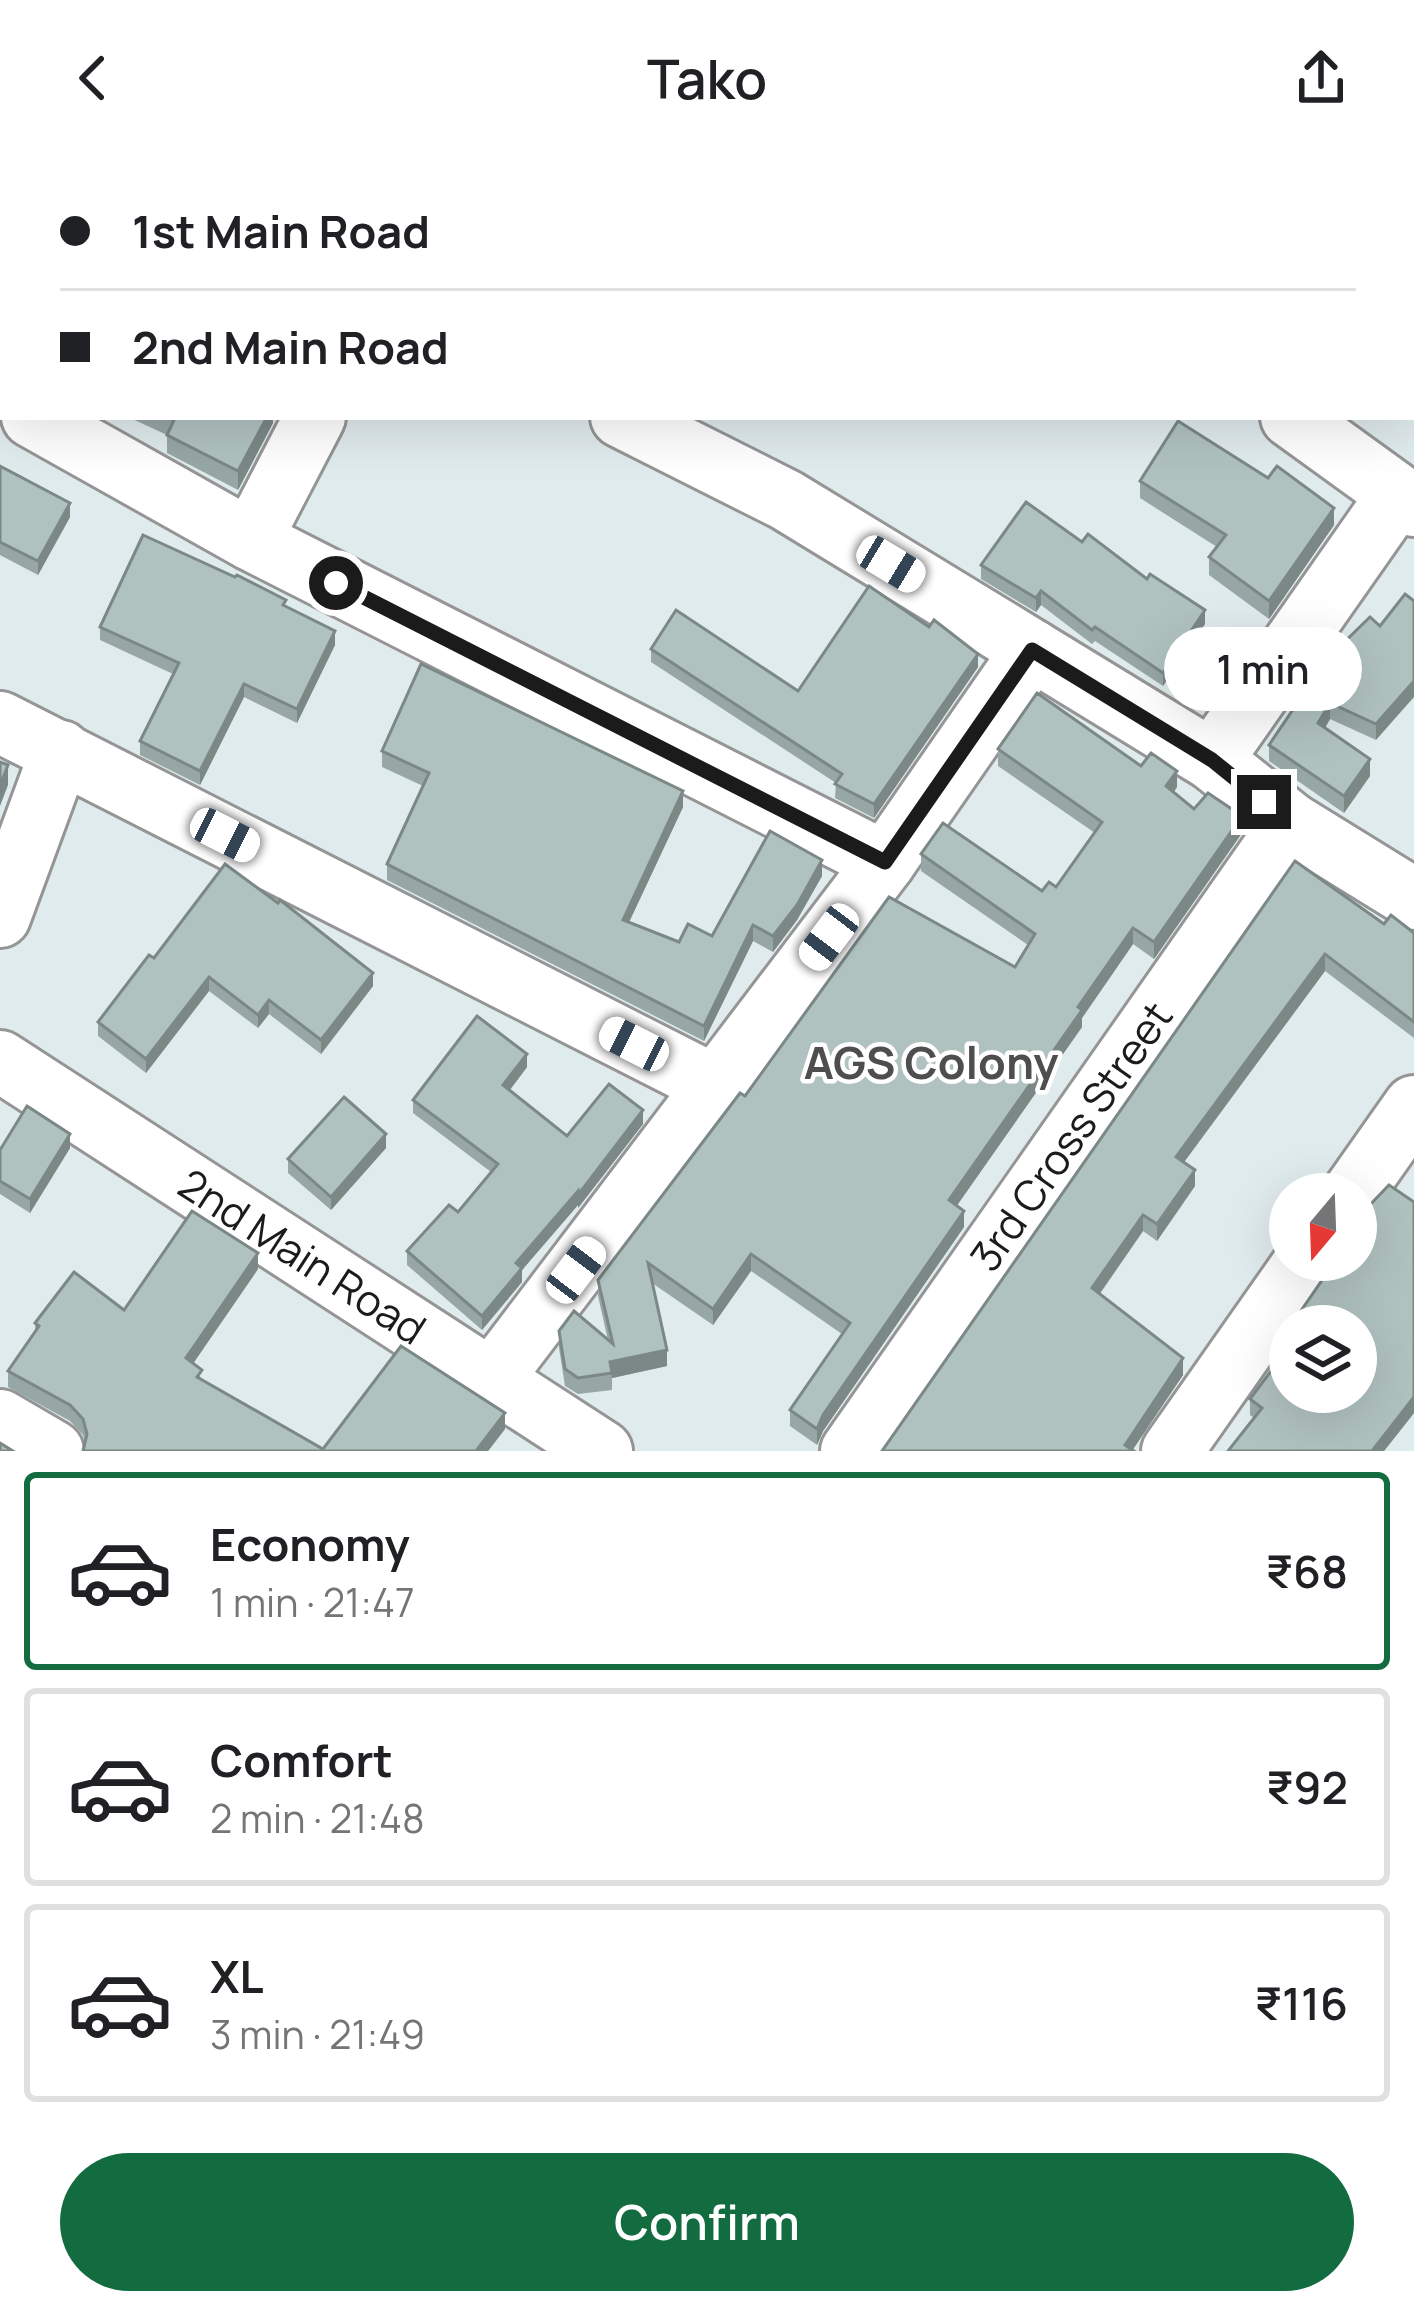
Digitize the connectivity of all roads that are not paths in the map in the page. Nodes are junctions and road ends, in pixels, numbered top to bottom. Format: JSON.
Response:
{"nodes":[{"id":1,"x":37,"y":420,"type":"edge"},
{"id":2,"x":313,"y":420,"type":"edge"},
{"id":3,"x":626,"y":420,"type":"edge"},
{"id":4,"x":1295,"y":420,"type":"edge"},
{"id":5,"x":1405,"y":501,"type":"edge"},
{"id":6,"x":251,"y":540,"type":"junction"},
{"id":7,"x":1032,"y":650,"type":"junction"},
{"id":8,"x":0,"y":722,"type":"edge"},
{"id":9,"x":61,"y":751,"type":"junction"},
{"id":10,"x":1212,"y":760,"type":"junction"},
{"id":11,"x":1291,"y":823,"type":"junction"},
{"id":12,"x":885,"y":862,"type":"junction"},
{"id":13,"x":1414,"y":899,"type":"edge"},
{"id":14,"x":0,"y":917,"type":"edge"},
{"id":15,"x":0,"y":1061,"type":"edge"},
{"id":16,"x":716,"y":1086,"type":"junction"},
{"id":17,"x":1414,"y":1106,"type":"edge"},
{"id":18,"x":1367,"y":1173,"type":"edge"},
{"id":19,"x":1291,"y":1281,"type":"edge"},
{"id":20,"x":491,"y":1380,"type":"junction"},
{"id":21,"x":0,"y":1420,"type":"edge"},
{"id":22,"x":53,"y":1451,"type":"edge"},
{"id":23,"x":602,"y":1451,"type":"edge"},
{"id":24,"x":851,"y":1451,"type":"edge"},
{"id":25,"x":1172,"y":1451,"type":"edge"}],
"edges":[{"from":1,"to":6,"type":"street"},
{"from":2,"to":6,"type":"street"},
{"from":3,"to":7,"type":"street"},
{"from":4,"to":5,"type":"street"},
{"from":5,"to":10,"type":"street"},
{"from":6,"to":12,"type":"street"},
{"from":7,"to":10,"type":"street"},
{"from":7,"to":12,"type":"street"},
{"from":8,"to":9,"type":"street"},
{"from":9,"to":14,"type":"street"},
{"from":9,"to":16,"type":"street"},
{"from":10,"to":11,"type":"street"},
{"from":11,"to":13,"type":"street"},
{"from":11,"to":24,"type":"street","name":"3rd Cross Street"},
{"from":12,"to":16,"type":"street"},
{"from":15,"to":20,"type":"street","name":"2nd Main Road"},
{"from":16,"to":20,"type":"street"},
{"from":17,"to":18,"type":"street"},
{"from":19,"to":25,"type":"street"},
{"from":20,"to":23,"type":"street","name":"2nd Main Road"},
{"from":21,"to":22,"type":"street"}]}
